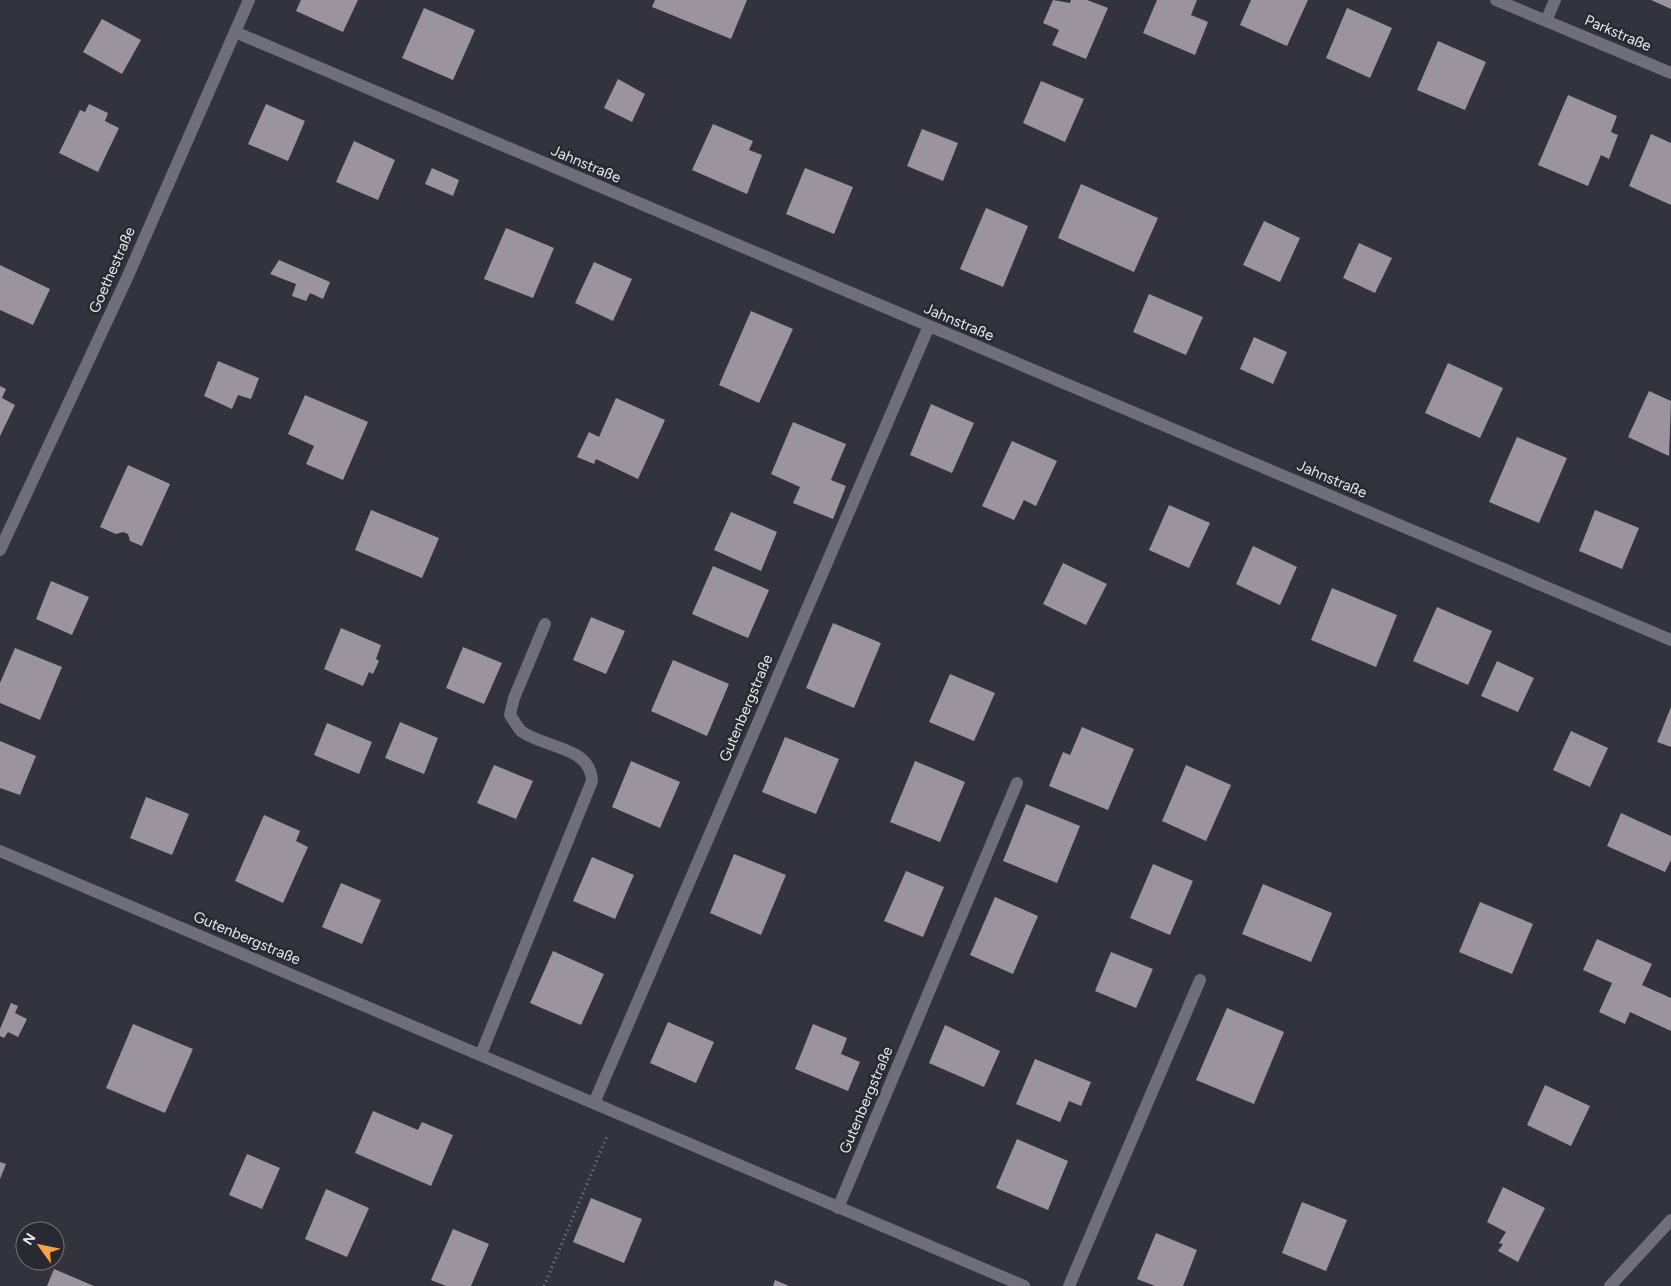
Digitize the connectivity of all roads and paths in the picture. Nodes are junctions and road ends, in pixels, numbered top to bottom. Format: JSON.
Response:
{"nodes":[{"id":1,"x":249,"y":0,"type":"edge"},
{"id":2,"x":1496,"y":0,"type":"edge"},
{"id":3,"x":1555,"y":0,"type":"edge"},
{"id":4,"x":1546,"y":21,"type":"junction"},
{"id":5,"x":235,"y":32,"type":"junction"},
{"id":6,"x":1671,"y":73,"type":"edge"},
{"id":7,"x":928,"y":326,"type":"junction"},
{"id":8,"x":0,"y":550,"type":"edge"},
{"id":9,"x":545,"y":624,"type":"dead end"},
{"id":10,"x":1671,"y":640,"type":"edge"},
{"id":11,"x":1017,"y":783,"type":"dead end"},
{"id":12,"x":0,"y":851,"type":"edge"},
{"id":13,"x":1200,"y":980,"type":"dead end"},
{"id":14,"x":481,"y":1054,"type":"junction"},
{"id":15,"x":594,"y":1103,"type":"junction"},
{"id":16,"x":617,"y":1113,"type":"junction"},
{"id":17,"x":838,"y":1208,"type":"junction"},
{"id":18,"x":1671,"y":1220,"type":"edge"},
{"id":19,"x":544,"y":1286,"type":"edge"},
{"id":20,"x":1024,"y":1286,"type":"edge"},
{"id":21,"x":1069,"y":1286,"type":"edge"},
{"id":22,"x":1610,"y":1286,"type":"edge"}],
"edges":[{"from":1,"to":5,"type":"street","name":"Goethestraße"},
{"from":2,"to":4,"type":"street","name":"Parkstraße"},
{"from":3,"to":4,"type":"street"},
{"from":4,"to":6,"type":"street","name":"Parkstraße"},
{"from":5,"to":7,"type":"street","name":"Jahnstraße"},
{"from":5,"to":8,"type":"street","name":"Goethestraße"},
{"from":7,"to":10,"type":"street","name":"Jahnstraße"},
{"from":7,"to":15,"type":"street","name":"Gutenbergstraße"},
{"from":9,"to":14,"type":"street"},
{"from":11,"to":17,"type":"street","name":"Gutenbergstraße"},
{"from":12,"to":14,"type":"street","name":"Gutenbergstraße"},
{"from":13,"to":21,"type":"street"},
{"from":14,"to":15,"type":"street","name":"Gutenbergstraße"},
{"from":15,"to":16,"type":"street","name":"Gutenbergstraße"},
{"from":16,"to":17,"type":"street","name":"Gutenbergstraße"},
{"from":16,"to":19,"type":"path"},
{"from":17,"to":20,"type":"street","name":"Gutenbergstraße"},
{"from":18,"to":22,"type":"street"}]}
